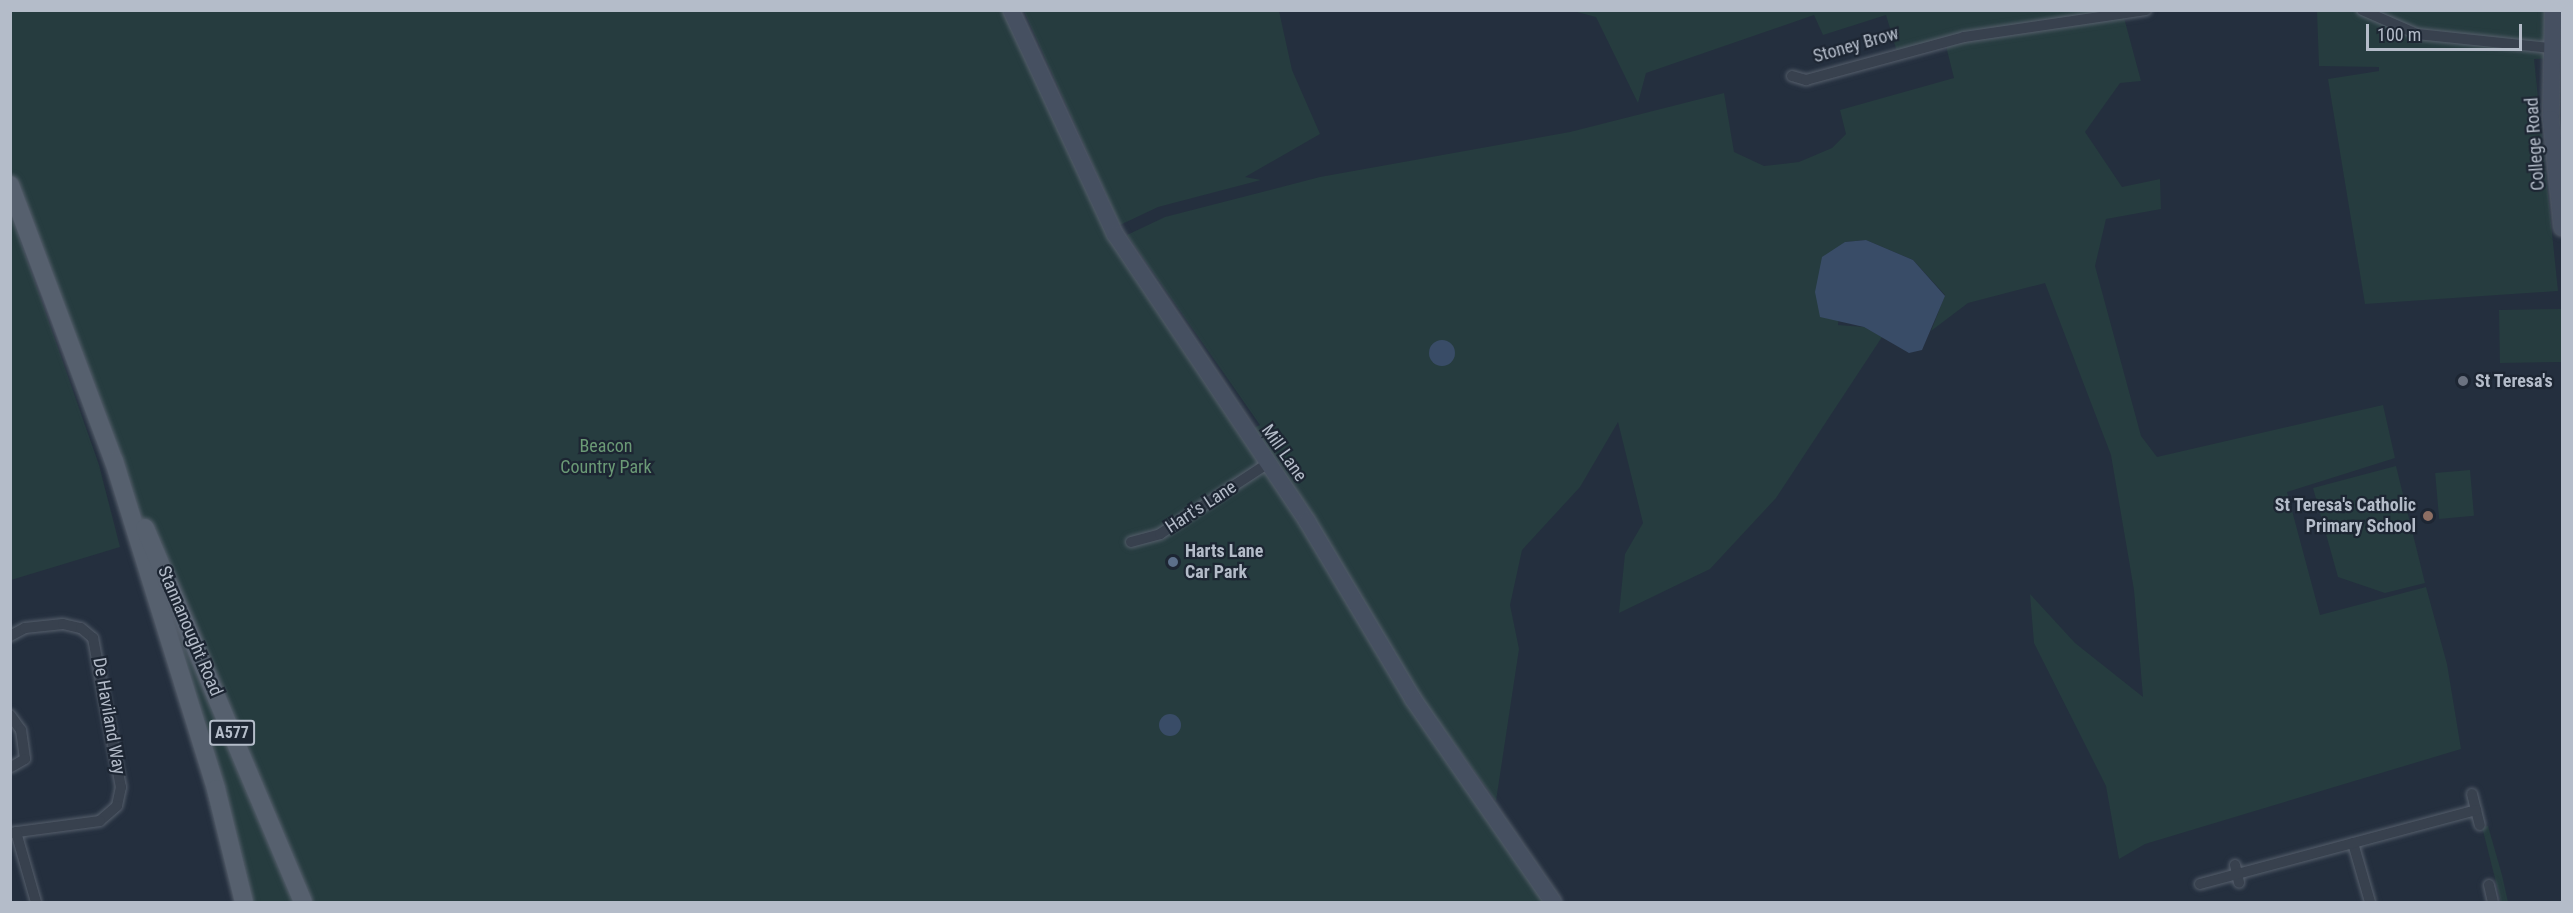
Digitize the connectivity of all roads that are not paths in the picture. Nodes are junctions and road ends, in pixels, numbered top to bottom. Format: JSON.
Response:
{"nodes":[{"id":1,"x":1011,"y":10,"type":"edge"},
{"id":2,"x":2146,"y":10,"type":"edge"},
{"id":3,"x":2362,"y":10,"type":"edge"},
{"id":4,"x":2553,"y":10,"type":"edge"},
{"id":5,"x":2551,"y":53,"type":"junction"},
{"id":6,"x":1792,"y":76,"type":"dead end"},
{"id":7,"x":10,"y":185,"type":"edge"},
{"id":8,"x":2562,"y":227,"type":"edge"},
{"id":9,"x":114,"y":461,"type":"junction"},
{"id":10,"x":1267,"y":464,"type":"junction"},
{"id":11,"x":1131,"y":542,"type":"dead end"},
{"id":12,"x":10,"y":636,"type":"edge"},
{"id":13,"x":10,"y":716,"type":"edge"},
{"id":14,"x":11,"y":767,"type":"edge"},
{"id":15,"x":2472,"y":794,"type":"dead end"},
{"id":16,"x":2476,"y":810,"type":"junction"},
{"id":17,"x":2480,"y":825,"type":"dead end"},
{"id":18,"x":13,"y":833,"type":"edge"},
{"id":19,"x":2353,"y":843,"type":"junction"},
{"id":20,"x":2200,"y":884,"type":"dead end"},
{"id":21,"x":2489,"y":885,"type":"dead end"},
{"id":22,"x":2490,"y":902,"type":"edge"},
{"id":23,"x":36,"y":903,"type":"edge"},
{"id":24,"x":244,"y":903,"type":"edge"},
{"id":25,"x":303,"y":903,"type":"edge"},
{"id":26,"x":1553,"y":903,"type":"edge"},
{"id":27,"x":2370,"y":903,"type":"edge"}],
"edges":[{"from":1,"to":10,"type":"street","name":"Mill Lane"},
{"from":2,"to":6,"type":"street","name":"Stoney Brow"},
{"from":3,"to":5,"type":"street"},
{"from":4,"to":5,"type":"street"},
{"from":5,"to":8,"type":"street","name":"College Road"},
{"from":7,"to":9,"type":"main road","name":"Stannanought Road","number":"A577"},
{"from":9,"to":24,"type":"main road","name":"Stannanought Road","number":"A577"},
{"from":9,"to":25,"type":"main road","name":"Stannanought Road","number":"A577"},
{"from":10,"to":11,"type":"street","name":"Hart's Lane"},
{"from":10,"to":26,"type":"street","name":"Mill Lane"},
{"from":12,"to":18,"type":"street","name":"De Haviland Way"},
{"from":13,"to":14,"type":"street"},
{"from":15,"to":16,"type":"street"},
{"from":16,"to":17,"type":"street"},
{"from":16,"to":19,"type":"street"},
{"from":18,"to":23,"type":"street"},
{"from":19,"to":20,"type":"street"},
{"from":19,"to":27,"type":"street"},
{"from":21,"to":22,"type":"street"}]}
